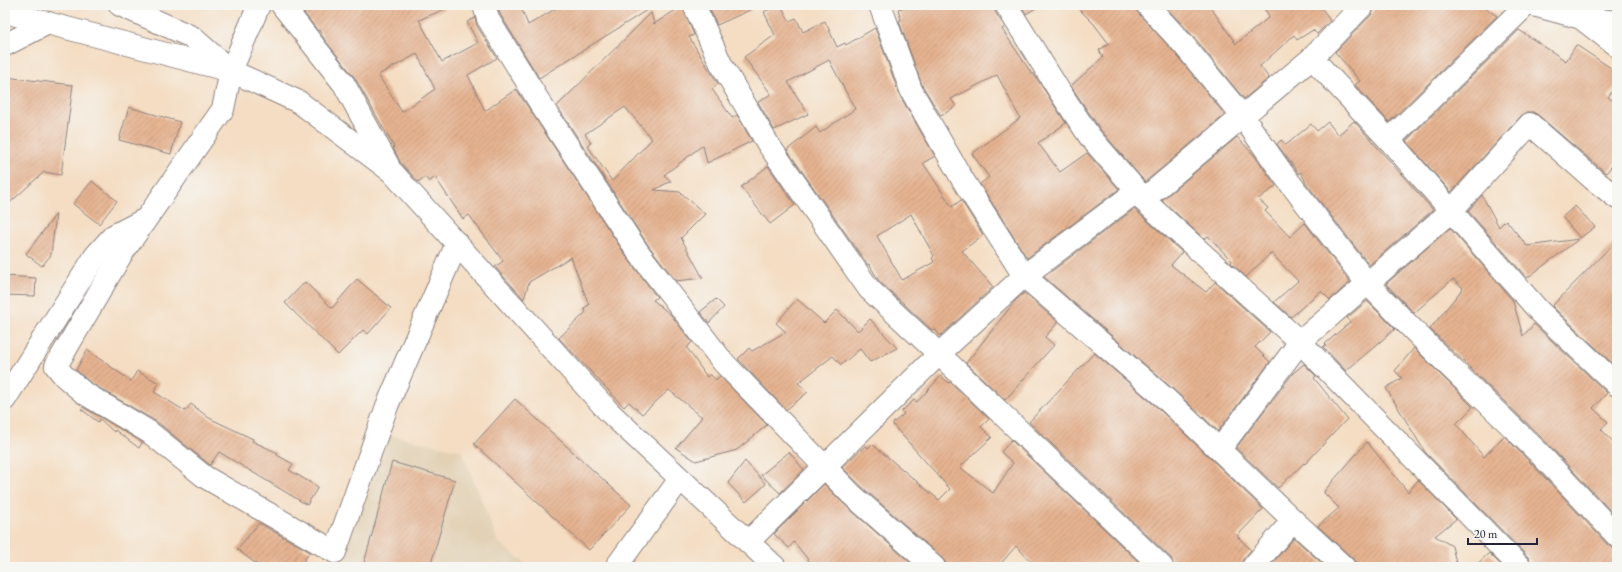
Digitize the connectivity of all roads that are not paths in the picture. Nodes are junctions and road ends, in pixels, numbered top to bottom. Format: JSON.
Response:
{"nodes":[{"id":1,"x":120,"y":5,"type":"edge"},
{"id":2,"x":259,"y":5,"type":"edge"},
{"id":3,"x":282,"y":5,"type":"edge"},
{"id":4,"x":484,"y":5,"type":"edge"},
{"id":5,"x":694,"y":5,"type":"edge"},
{"id":6,"x":880,"y":5,"type":"edge"},
{"id":7,"x":1006,"y":5,"type":"edge"},
{"id":8,"x":1147,"y":5,"type":"edge"},
{"id":9,"x":1363,"y":5,"type":"edge"},
{"id":10,"x":1526,"y":5,"type":"edge"},
{"id":11,"x":1533,"y":5,"type":"edge"},
{"id":12,"x":5,"y":12,"type":"edge"},
{"id":13,"x":1581,"y":12,"type":"edge"},
{"id":14,"x":1617,"y":22,"type":"edge"},
{"id":15,"x":48,"y":23,"type":"junction"},
{"id":16,"x":5,"y":45,"type":"edge"},
{"id":17,"x":1617,"y":46,"type":"edge"},
{"id":18,"x":1312,"y":58,"type":"junction"},
{"id":19,"x":231,"y":71,"type":"junction"},
{"id":20,"x":1243,"y":117,"type":"junction"},
{"id":21,"x":1389,"y":140,"type":"junction"},
{"id":22,"x":392,"y":172,"type":"junction"},
{"id":23,"x":1140,"y":195,"type":"junction"},
{"id":24,"x":1617,"y":198,"type":"edge"},
{"id":25,"x":1451,"y":210,"type":"junction"},
{"id":26,"x":146,"y":219,"type":"junction"},
{"id":27,"x":456,"y":243,"type":"junction"},
{"id":28,"x":1024,"y":276,"type":"junction"},
{"id":29,"x":1367,"y":282,"type":"junction"},
{"id":30,"x":1300,"y":342,"type":"junction"},
{"id":31,"x":939,"y":354,"type":"junction"},
{"id":32,"x":1617,"y":385,"type":"edge"},
{"id":33,"x":5,"y":399,"type":"edge"},
{"id":34,"x":1220,"y":449,"type":"junction"},
{"id":35,"x":824,"y":466,"type":"junction"},
{"id":36,"x":680,"y":479,"type":"junction"},
{"id":37,"x":1293,"y":520,"type":"junction"},
{"id":38,"x":1617,"y":536,"type":"edge"},
{"id":39,"x":748,"y":542,"type":"junction"},
{"id":40,"x":616,"y":567,"type":"edge"},
{"id":41,"x":774,"y":567,"type":"edge"},
{"id":42,"x":934,"y":567,"type":"edge"},
{"id":43,"x":1162,"y":567,"type":"edge"},
{"id":44,"x":1253,"y":567,"type":"edge"},
{"id":45,"x":1344,"y":567,"type":"edge"},
{"id":46,"x":1520,"y":567,"type":"edge"}],
"edges":[{"from":1,"to":19,"type":"street"},
{"from":2,"to":19,"type":"street"},
{"from":3,"to":22,"type":"street"},
{"from":4,"to":35,"type":"street"},
{"from":5,"to":31,"type":"street"},
{"from":6,"to":28,"type":"street"},
{"from":7,"to":23,"type":"street"},
{"from":8,"to":20,"type":"street"},
{"from":9,"to":18,"type":"street"},
{"from":10,"to":21,"type":"street"},
{"from":11,"to":13,"type":"street"},
{"from":12,"to":15,"type":"street"},
{"from":13,"to":14,"type":"street"},
{"from":13,"to":17,"type":"street"},
{"from":15,"to":16,"type":"street"},
{"from":15,"to":19,"type":"street"},
{"from":18,"to":20,"type":"street"},
{"from":18,"to":21,"type":"street"},
{"from":19,"to":22,"type":"street"},
{"from":19,"to":26,"type":"street"},
{"from":20,"to":23,"type":"street"},
{"from":20,"to":29,"type":"street"},
{"from":21,"to":25,"type":"street"},
{"from":22,"to":27,"type":"street"},
{"from":23,"to":28,"type":"street"},
{"from":23,"to":30,"type":"street"},
{"from":24,"to":25,"type":"street"},
{"from":25,"to":29,"type":"street"},
{"from":25,"to":32,"type":"street"},
{"from":26,"to":27,"type":"street"},
{"from":26,"to":33,"type":"street"},
{"from":27,"to":36,"type":"street"},
{"from":28,"to":31,"type":"street"},
{"from":28,"to":34,"type":"street"},
{"from":29,"to":30,"type":"street"},
{"from":29,"to":38,"type":"street"},
{"from":30,"to":34,"type":"street"},
{"from":30,"to":46,"type":"street"},
{"from":31,"to":35,"type":"street"},
{"from":31,"to":43,"type":"street"},
{"from":34,"to":37,"type":"street"},
{"from":35,"to":39,"type":"street"},
{"from":35,"to":42,"type":"street"},
{"from":36,"to":39,"type":"street"},
{"from":36,"to":40,"type":"street"},
{"from":37,"to":44,"type":"street"},
{"from":37,"to":45,"type":"street"},
{"from":39,"to":41,"type":"street"}]}
